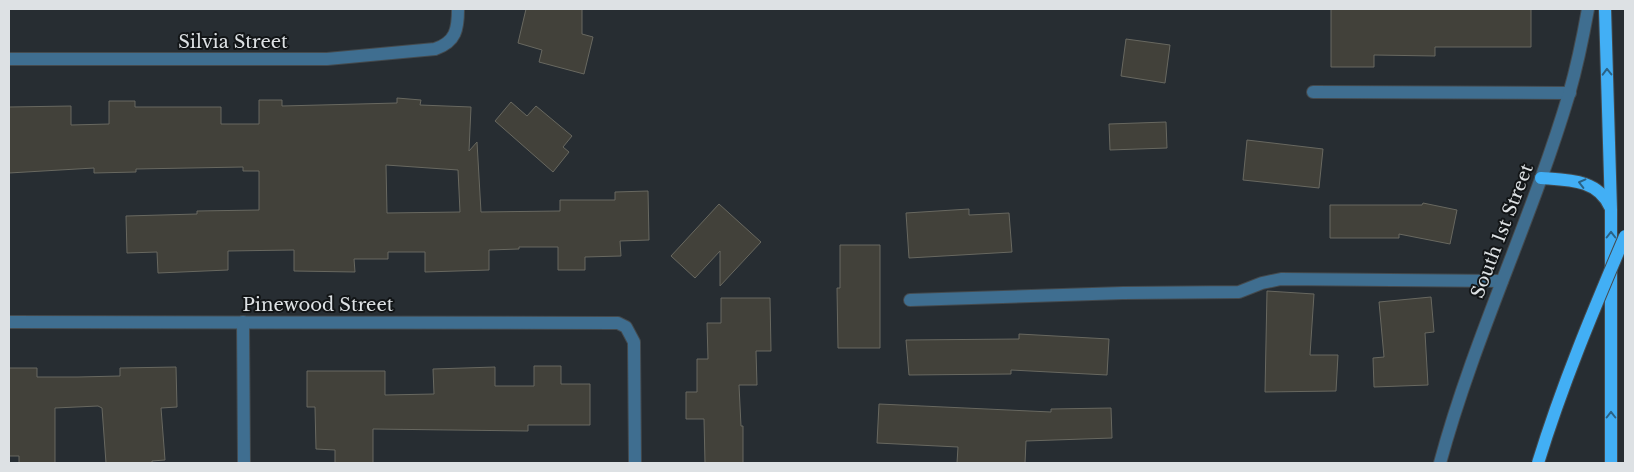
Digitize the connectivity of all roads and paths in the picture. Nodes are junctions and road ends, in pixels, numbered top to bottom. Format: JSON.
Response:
{"nodes":[{"id":1,"x":458,"y":9,"type":"edge"},
{"id":2,"x":1588,"y":9,"type":"edge"},
{"id":3,"x":1605,"y":9,"type":"edge"},
{"id":4,"x":9,"y":59,"type":"edge"},
{"id":5,"x":1312,"y":92,"type":"dead end"},
{"id":6,"x":1570,"y":93,"type":"junction"},
{"id":7,"x":1542,"y":178,"type":"junction"},
{"id":8,"x":1611,"y":210,"type":"junction"},
{"id":9,"x":1625,"y":236,"type":"edge"},
{"id":10,"x":1502,"y":281,"type":"junction"},
{"id":11,"x":910,"y":300,"type":"dead end"},
{"id":12,"x":9,"y":322,"type":"edge"},
{"id":13,"x":243,"y":322,"type":"junction"},
{"id":14,"x":244,"y":463,"type":"edge"},
{"id":15,"x":635,"y":463,"type":"edge"},
{"id":16,"x":1440,"y":463,"type":"edge"},
{"id":17,"x":1538,"y":463,"type":"edge"},
{"id":18,"x":1611,"y":463,"type":"edge"}],
"edges":[{"from":1,"to":4,"type":"street","name":"Silvia Street"},
{"from":2,"to":6,"type":"street","name":"South 1st Street"},
{"from":8,"to":3,"type":"main road","one_way":true},
{"from":5,"to":6,"type":"street"},
{"from":6,"to":7,"type":"street","name":"South 1st Street"},
{"from":8,"to":7,"type":"main road","one_way":true},
{"from":7,"to":10,"type":"street","name":"South 1st Street"},
{"from":18,"to":8,"type":"main road","one_way":true},
{"from":9,"to":17,"type":"main road","bridge":true},
{"from":10,"to":11,"type":"street"},
{"from":10,"to":16,"type":"street","name":"South 1st Street"},
{"from":12,"to":13,"type":"street","name":"Pinewood Street"},
{"from":13,"to":14,"type":"street"},
{"from":13,"to":15,"type":"street","name":"Pinewood Street"}]}
